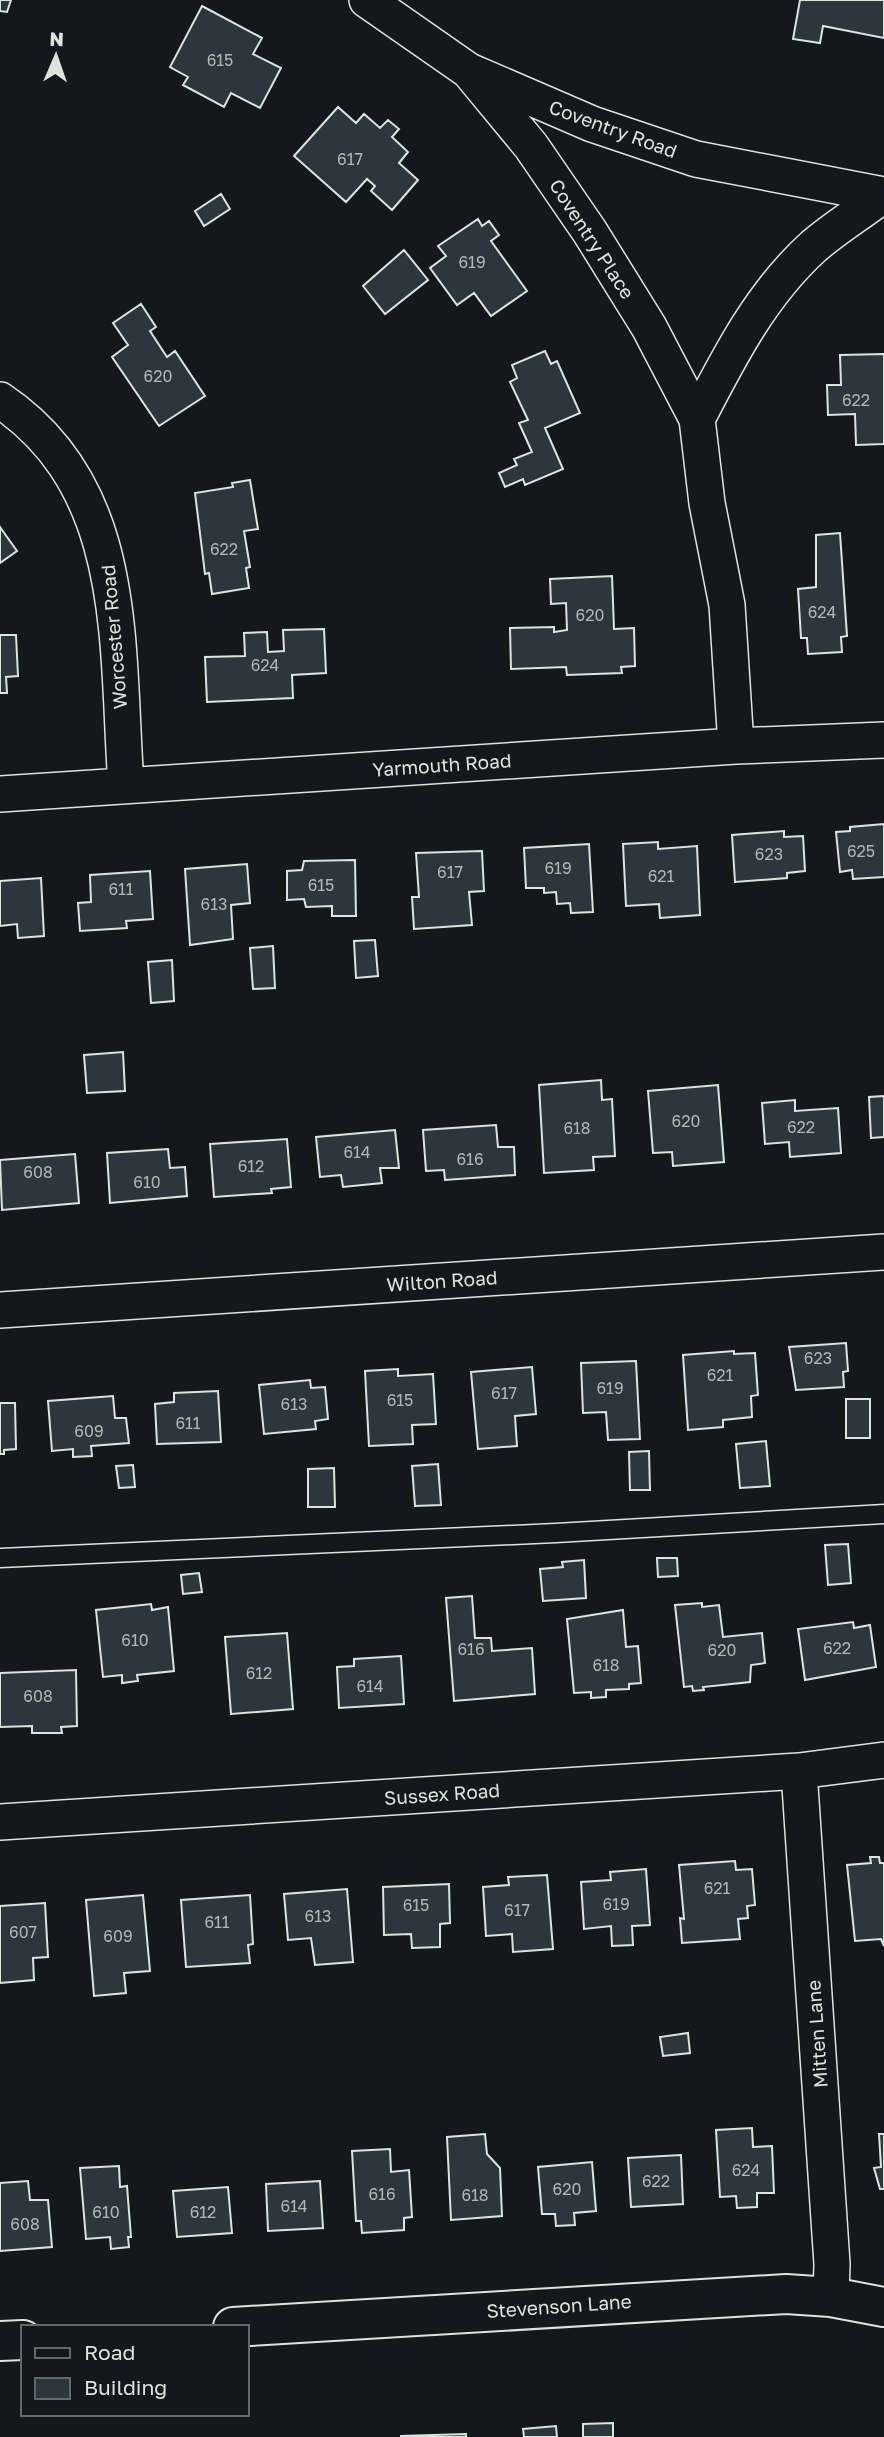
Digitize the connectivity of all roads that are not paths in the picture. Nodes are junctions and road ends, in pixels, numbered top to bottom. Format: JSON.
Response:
{"nodes":[{"id":1,"x":367,"y":0,"type":"edge"},
{"id":2,"x":469,"y":71,"type":"junction"},
{"id":3,"x":884,"y":195,"type":"edge"},
{"id":4,"x":0,"y":400,"type":"edge"},
{"id":5,"x":696,"y":419,"type":"junction"},
{"id":6,"x":884,"y":740,"type":"edge"},
{"id":7,"x":736,"y":746,"type":"junction"},
{"id":8,"x":126,"y":785,"type":"junction"},
{"id":9,"x":0,"y":794,"type":"edge"},
{"id":10,"x":884,"y":1252,"type":"edge"},
{"id":11,"x":0,"y":1310,"type":"edge"},
{"id":12,"x":884,"y":1514,"type":"edge"},
{"id":13,"x":0,"y":1558,"type":"edge"},
{"id":14,"x":884,"y":1760,"type":"edge"},
{"id":15,"x":799,"y":1771,"type":"junction"},
{"id":16,"x":0,"y":1822,"type":"edge"},
{"id":17,"x":831,"y":2297,"type":"junction"},
{"id":18,"x":884,"y":2307,"type":"edge"},
{"id":19,"x":248,"y":2326,"type":"edge"},
{"id":20,"x":21,"y":2340,"type":"edge"},
{"id":21,"x":0,"y":2341,"type":"edge"}],
"edges":[{"from":1,"to":2,"type":"street","name":"Coventry Road"},
{"from":2,"to":3,"type":"street","name":"Coventry Road"},
{"from":2,"to":5,"type":"street","name":"Coventry Place"},
{"from":3,"to":5,"type":"street"},
{"from":4,"to":8,"type":"street","name":"Worcester Road"},
{"from":5,"to":7,"type":"street","name":"Coventry Place"},
{"from":6,"to":7,"type":"street","name":"Yarmouth Road"},
{"from":7,"to":8,"type":"street","name":"Yarmouth Road"},
{"from":8,"to":9,"type":"street","name":"Yarmouth Road"},
{"from":10,"to":11,"type":"street","name":"Wilton Road"},
{"from":12,"to":13,"type":"lane"},
{"from":14,"to":15,"type":"street","name":"Sussex Road"},
{"from":15,"to":16,"type":"street","name":"Sussex Road"},
{"from":15,"to":17,"type":"street","name":"Mitten Lane"},
{"from":17,"to":18,"type":"street","name":"Stevenson Lane"},
{"from":17,"to":19,"type":"street","name":"Stevenson Lane"},
{"from":20,"to":21,"type":"street"}]}
